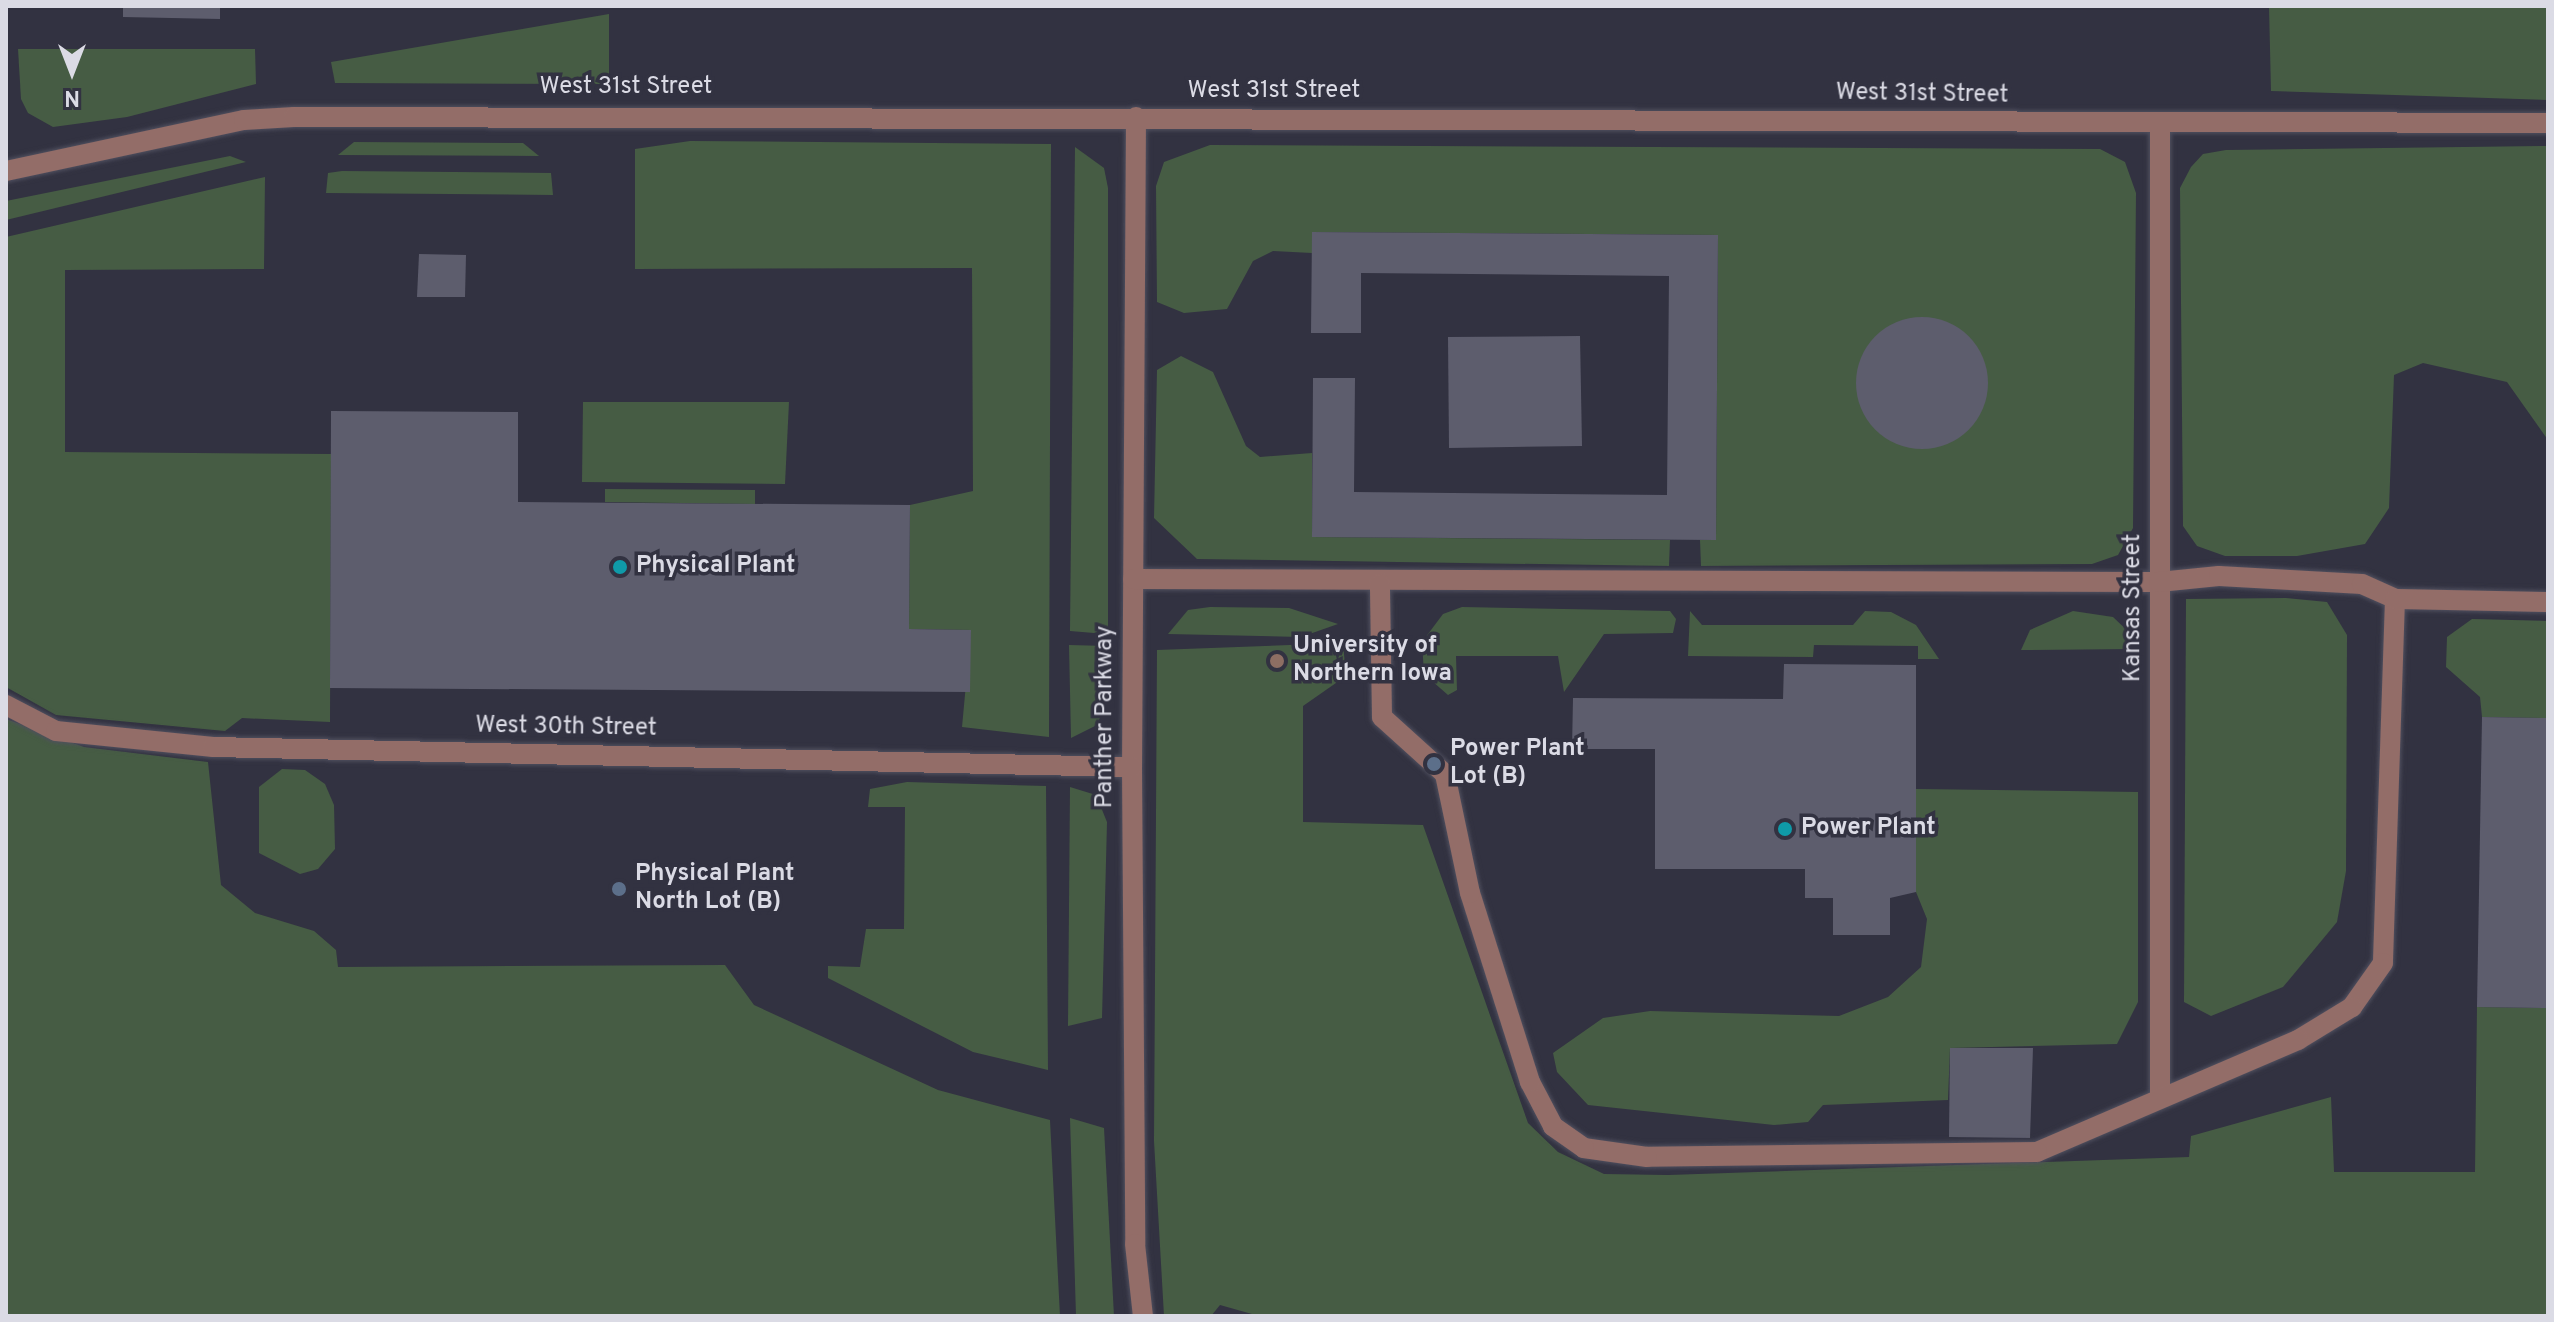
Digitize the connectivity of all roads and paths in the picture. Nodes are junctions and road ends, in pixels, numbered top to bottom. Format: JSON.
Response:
{"nodes":[{"id":1,"x":1136,"y":117,"type":"junction"},
{"id":2,"x":2160,"y":123,"type":"junction"},
{"id":3,"x":2548,"y":123,"type":"edge"},
{"id":4,"x":6,"y":171,"type":"edge"},
{"id":5,"x":1133,"y":579,"type":"junction"},
{"id":6,"x":2159,"y":582,"type":"junction"},
{"id":7,"x":1380,"y":584,"type":"junction"},
{"id":8,"x":2395,"y":599,"type":"junction"},
{"id":9,"x":2548,"y":602,"type":"edge"},
{"id":10,"x":6,"y":705,"type":"edge"},
{"id":11,"x":1132,"y":767,"type":"junction"},
{"id":12,"x":2160,"y":1094,"type":"junction"},
{"id":13,"x":1143,"y":1316,"type":"edge"}],
"edges":[{"from":1,"to":2,"type":"street","name":"West 31st Street"},
{"from":1,"to":4,"type":"street","name":"West 31st Street"},
{"from":1,"to":5,"type":"street","name":"Panther Parkway"},
{"from":2,"to":3,"type":"street","name":"West 31st Street"},
{"from":2,"to":6,"type":"street","name":"Kansas Street"},
{"from":5,"to":7,"type":"street"},
{"from":5,"to":11,"type":"street","name":"Panther Parkway"},
{"from":6,"to":7,"type":"street"},
{"from":6,"to":8,"type":"street"},
{"from":6,"to":12,"type":"street","name":"Kansas Street"},
{"from":7,"to":12,"type":"street"},
{"from":8,"to":9,"type":"street"},
{"from":8,"to":12,"type":"street"},
{"from":10,"to":11,"type":"street","name":"West 30th Street"},
{"from":11,"to":13,"type":"street","name":"Panther Parkway"}]}
